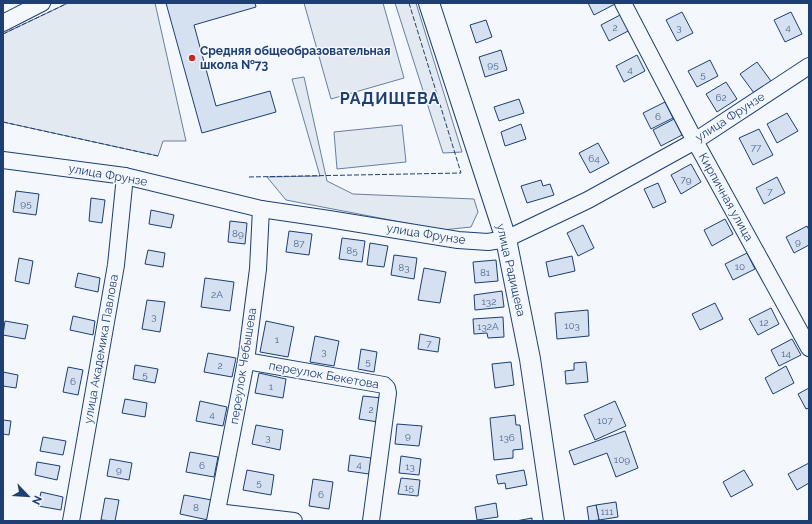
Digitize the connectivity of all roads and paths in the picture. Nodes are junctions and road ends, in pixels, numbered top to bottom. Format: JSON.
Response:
{"nodes":[{"id":1,"x":42,"y":3,"type":"edge"},
{"id":2,"x":429,"y":3,"type":"edge"},
{"id":3,"x":623,"y":3,"type":"edge"},
{"id":4,"x":4,"y":19,"type":"edge"},
{"id":5,"x":809,"y":66,"type":"edge"},
{"id":6,"x":695,"y":141,"type":"junction"},
{"id":7,"x":3,"y":160,"type":"edge"},
{"id":8,"x":125,"y":176,"type":"junction"},
{"id":9,"x":261,"y":209,"type":"junction"},
{"id":10,"x":506,"y":239,"type":"junction"},
{"id":11,"x":809,"y":348,"type":"edge"},
{"id":12,"x":246,"y":361,"type":"junction"},
{"id":13,"x":216,"y":517,"type":"edge"},
{"id":14,"x":71,"y":521,"type":"edge"},
{"id":15,"x":294,"y":521,"type":"edge"},
{"id":16,"x":371,"y":521,"type":"edge"},
{"id":17,"x":554,"y":521,"type":"edge"}],
"edges":[{"from":1,"to":4,"type":"street"},
{"from":2,"to":10,"type":"main road","name":"улица Радищева"},
{"from":3,"to":6,"type":"street","name":"Кирпичная улица"},
{"from":5,"to":6,"type":"street","name":"улица Фрунзе"},
{"from":6,"to":10,"type":"street","name":"улица Фрунзе"},
{"from":6,"to":11,"type":"street","name":"Кирпичная улица"},
{"from":7,"to":8,"type":"street","name":"улица Фрунзе"},
{"from":8,"to":9,"type":"street","name":"улица Фрунзе"},
{"from":8,"to":14,"type":"street","name":"улица Академика Павлова"},
{"from":9,"to":10,"type":"street","name":"улица Фрунзе"},
{"from":9,"to":12,"type":"street","name":"переулок Чебышева"},
{"from":10,"to":17,"type":"main road","name":"улица Радищева"},
{"from":12,"to":13,"type":"street","name":"переулок Чебышева"},
{"from":12,"to":16,"type":"street","name":"переулок Бекетова"},
{"from":13,"to":15,"type":"street"}]}
